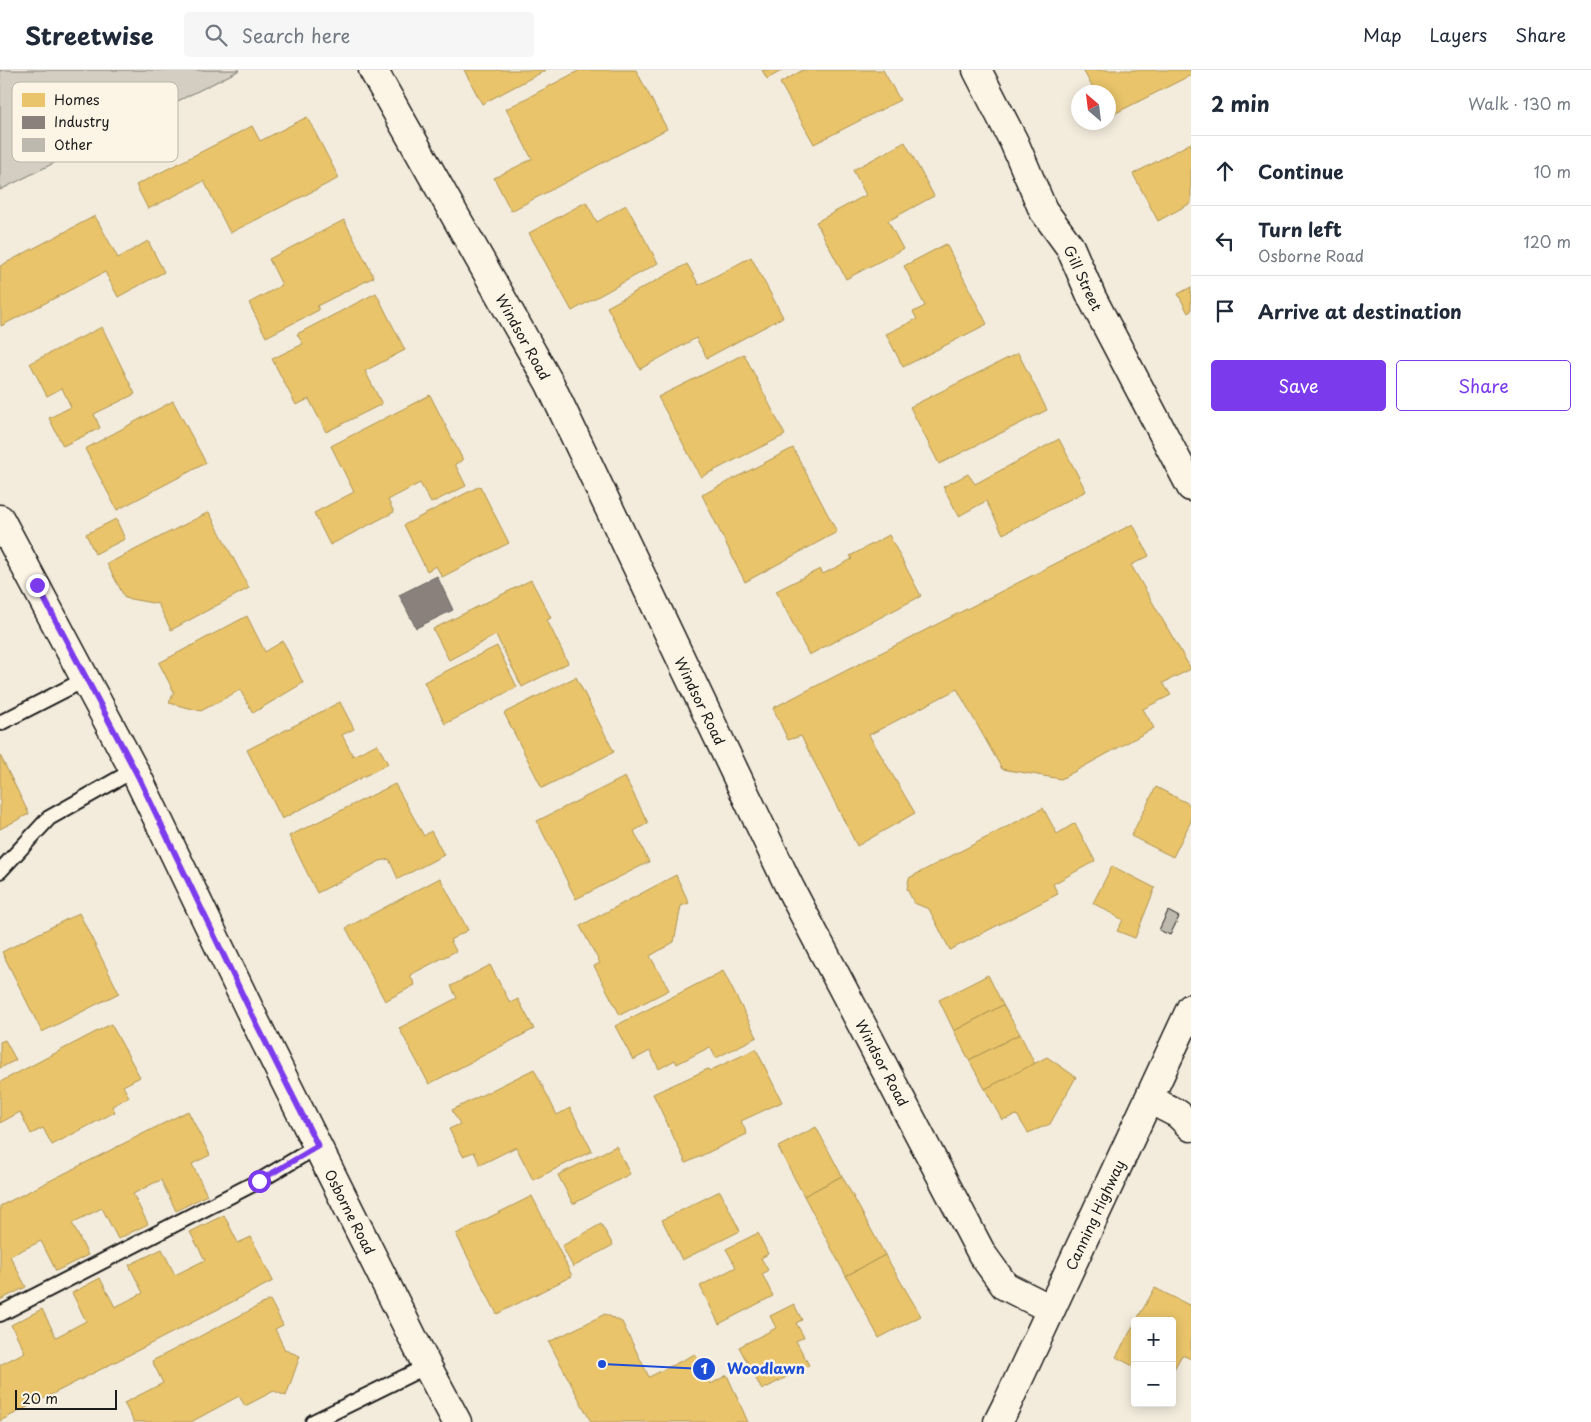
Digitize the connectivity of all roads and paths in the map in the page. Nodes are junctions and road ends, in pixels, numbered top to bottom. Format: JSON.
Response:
{"nodes":[{"id":1,"x":373,"y":70,"type":"edge"},
{"id":2,"x":977,"y":70,"type":"edge"},
{"id":3,"x":1191,"y":487,"type":"edge"},
{"id":4,"x":0,"y":519,"type":"edge"},
{"id":5,"x":86,"y":680,"type":"junction"},
{"id":6,"x":0,"y":723,"type":"edge"},
{"id":7,"x":134,"y":770,"type":"junction"},
{"id":8,"x":0,"y":871,"type":"edge"},
{"id":9,"x":1191,"y":1008,"type":"edge"},
{"id":10,"x":1149,"y":1100,"type":"junction"},
{"id":11,"x":1191,"y":1127,"type":"edge"},
{"id":12,"x":318,"y":1146,"type":"junction"},
{"id":13,"x":1051,"y":1308,"type":"junction"},
{"id":14,"x":0,"y":1314,"type":"edge"},
{"id":15,"x":427,"y":1366,"type":"junction"},
{"id":16,"x":313,"y":1422,"type":"edge"},
{"id":17,"x":457,"y":1422,"type":"edge"},
{"id":18,"x":998,"y":1422,"type":"edge"}],
"edges":[{"from":1,"to":13,"type":"main road","name":"Windsor Road"},
{"from":2,"to":3,"type":"main road","name":"Gill Street"},
{"from":4,"to":5,"type":"main road","name":"Osborne Road"},
{"from":5,"to":6,"type":"lane"},
{"from":5,"to":7,"type":"main road","name":"Osborne Road"},
{"from":7,"to":8,"type":"lane"},
{"from":7,"to":12,"type":"main road","name":"Osborne Road"},
{"from":9,"to":10,"type":"main road","name":"Canning Highway"},
{"from":10,"to":11,"type":"main road"},
{"from":10,"to":13,"type":"main road","name":"Canning Highway"},
{"from":12,"to":14,"type":"lane"},
{"from":12,"to":15,"type":"main road","name":"Osborne Road"},
{"from":13,"to":18,"type":"main road","name":"Canning Highway"},
{"from":15,"to":16,"type":"lane"},
{"from":15,"to":17,"type":"main road","name":"Osborne Road"}]}
